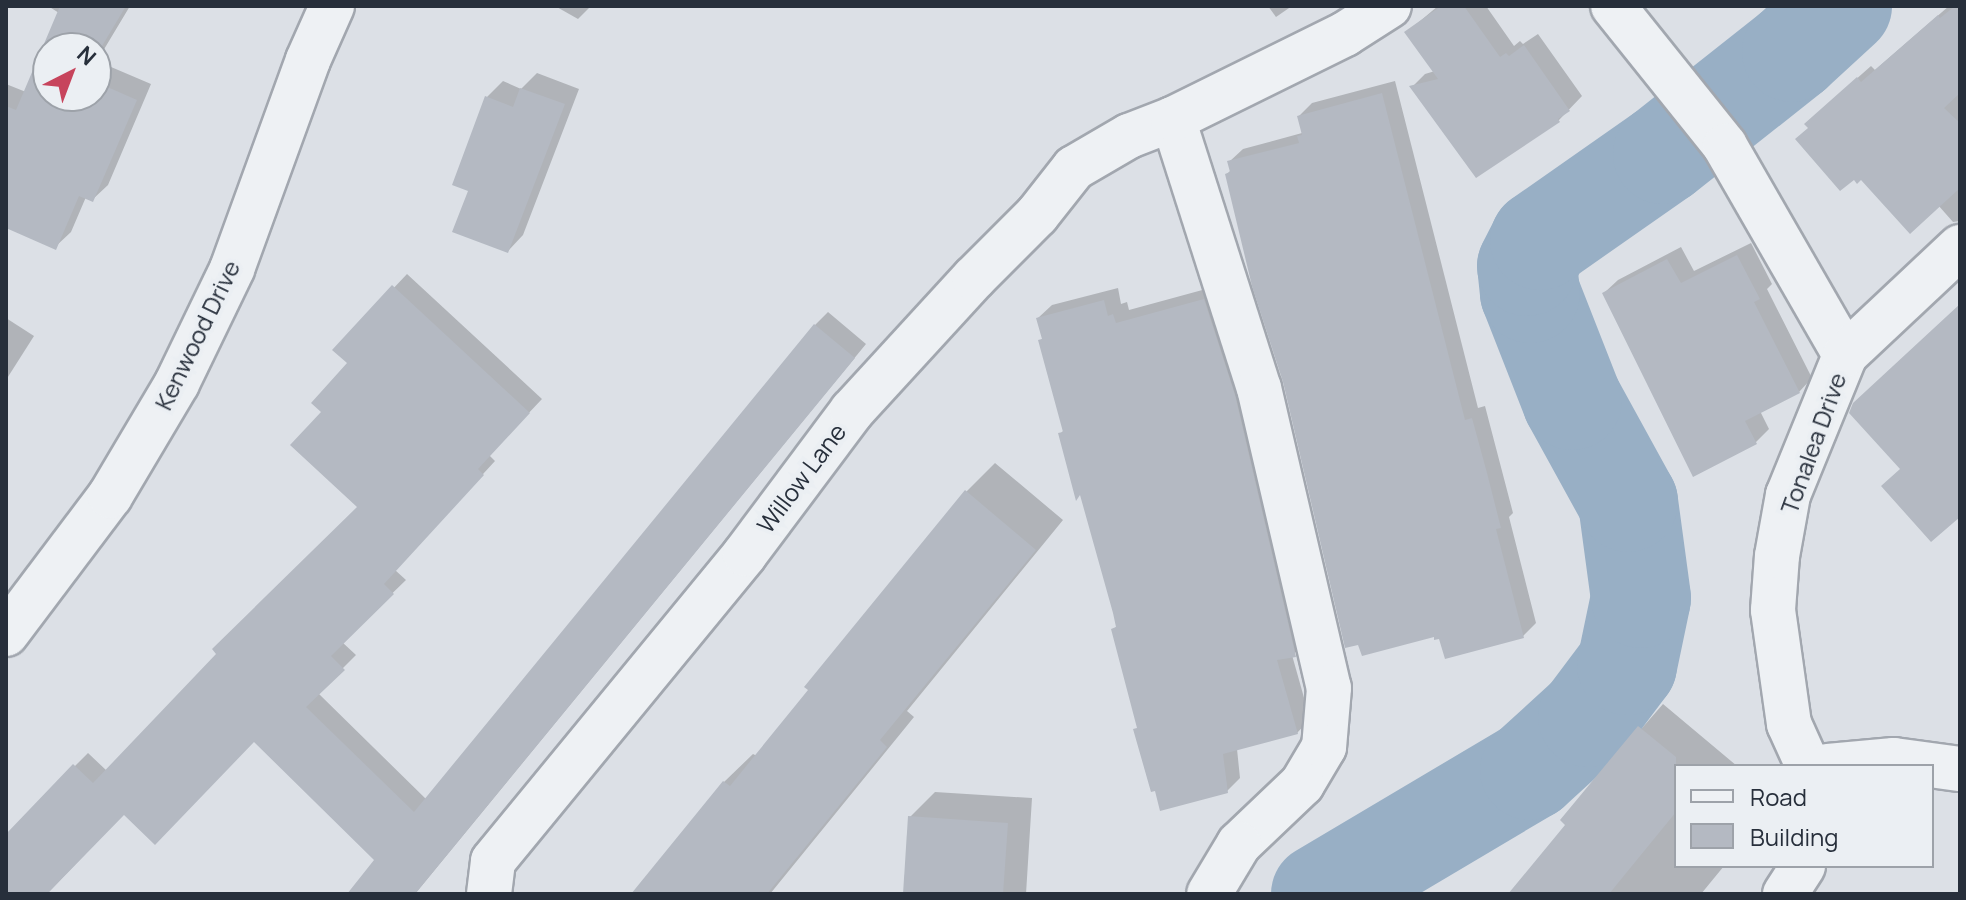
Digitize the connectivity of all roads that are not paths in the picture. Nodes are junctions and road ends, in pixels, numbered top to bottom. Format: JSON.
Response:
{"nodes":[{"id":1,"x":332,"y":6,"type":"edge"},
{"id":2,"x":1389,"y":6,"type":"edge"},
{"id":3,"x":1613,"y":6,"type":"edge"},
{"id":4,"x":1173,"y":119,"type":"junction"},
{"id":5,"x":1960,"y":247,"type":"edge"},
{"id":6,"x":1845,"y":355,"type":"junction"},
{"id":7,"x":6,"y":634,"type":"edge"},
{"id":8,"x":1807,"y":764,"type":"edge"},
{"id":9,"x":1850,"y":764,"type":"edge"},
{"id":10,"x":1923,"y":764,"type":"edge"},
{"id":11,"x":1934,"y":765,"type":"edge"},
{"id":12,"x":1960,"y":769,"type":"edge"},
{"id":13,"x":1802,"y":868,"type":"edge"},
{"id":14,"x":489,"y":894,"type":"edge"},
{"id":15,"x":1209,"y":894,"type":"edge"},
{"id":16,"x":1785,"y":894,"type":"edge"}],
"edges":[{"from":1,"to":7,"type":"street","name":"Kenwood Drive"},
{"from":2,"to":4,"type":"street","name":"Willow Lane"},
{"from":3,"to":6,"type":"street","name":"Tonalea Drive"},
{"from":4,"to":14,"type":"street","name":"Willow Lane"},
{"from":4,"to":15,"type":"street"},
{"from":5,"to":6,"type":"street","name":"Tonalea Drive"},
{"from":6,"to":8,"type":"street","name":"Tonalea Drive"},
{"from":9,"to":10,"type":"street"},
{"from":11,"to":12,"type":"street"},
{"from":13,"to":16,"type":"street"}]}
